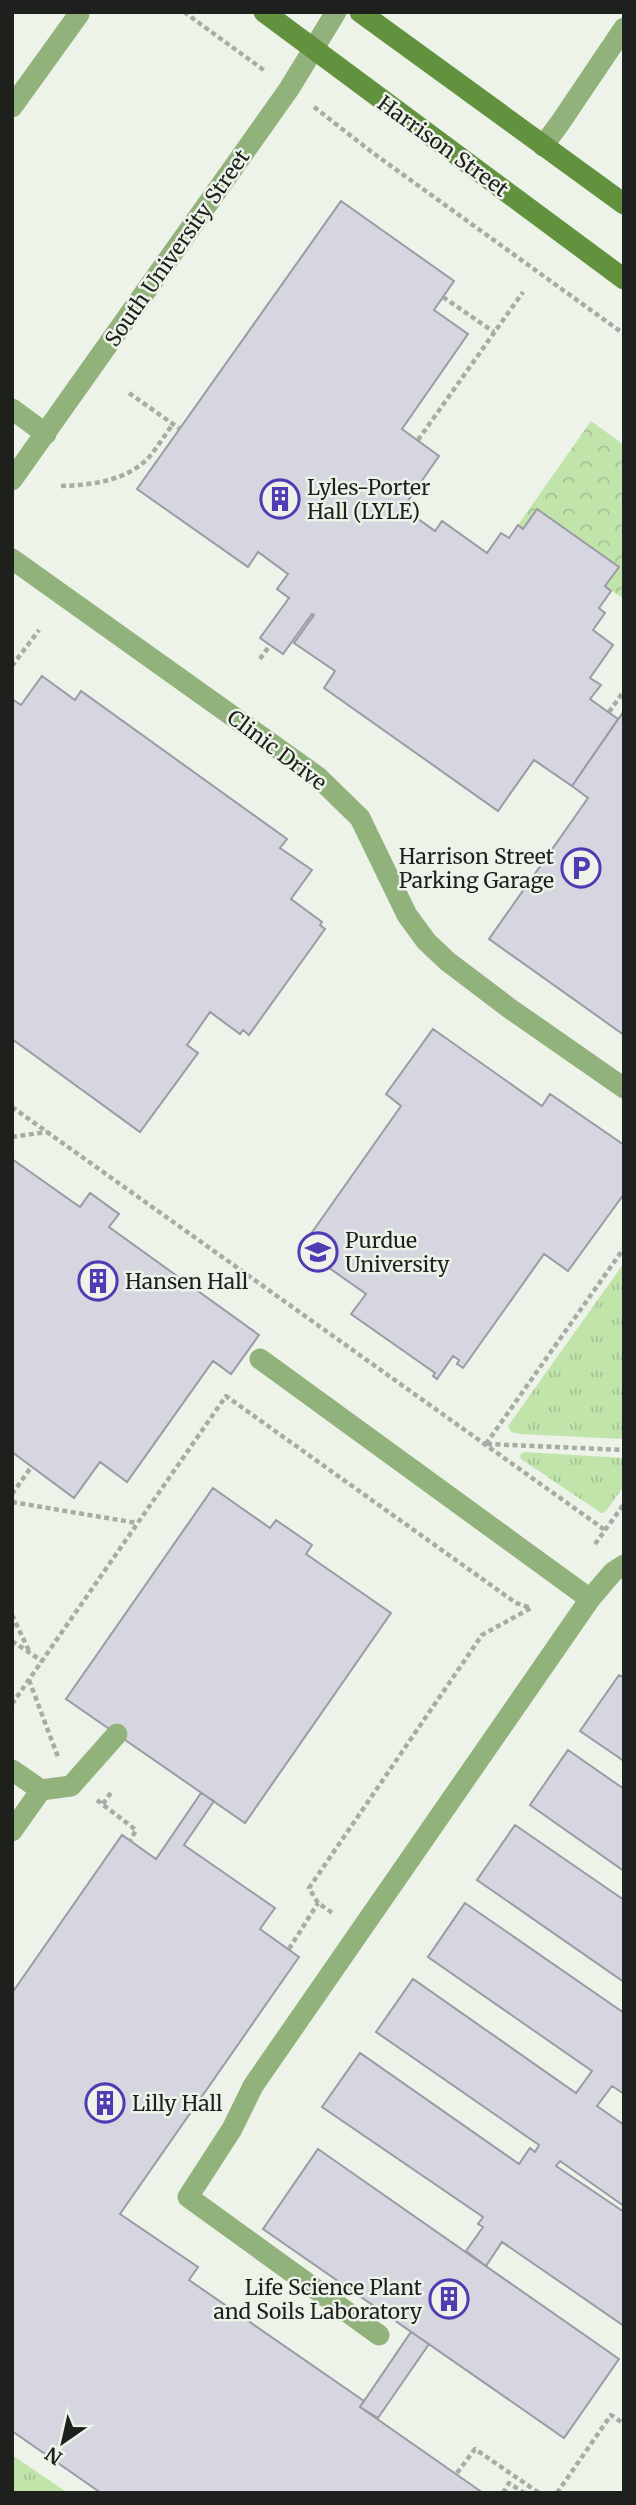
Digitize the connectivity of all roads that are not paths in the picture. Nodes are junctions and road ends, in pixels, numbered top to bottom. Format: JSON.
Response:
{"nodes":[{"id":1,"x":76,"y":12,"type":"edge"},
{"id":2,"x":264,"y":12,"type":"edge"},
{"id":3,"x":336,"y":12,"type":"edge"},
{"id":4,"x":360,"y":12,"type":"edge"},
{"id":5,"x":624,"y":28,"type":"edge"},
{"id":6,"x":314,"y":50,"type":"junction"},
{"id":7,"x":12,"y":107,"type":"edge"},
{"id":8,"x":543,"y":146,"type":"junction"},
{"id":9,"x":624,"y":204,"type":"edge"},
{"id":10,"x":624,"y":279,"type":"edge"},
{"id":11,"x":12,"y":409,"type":"edge"},
{"id":12,"x":46,"y":434,"type":"junction"},
{"id":13,"x":12,"y":480,"type":"edge"},
{"id":14,"x":12,"y":559,"type":"edge"},
{"id":15,"x":624,"y":1088,"type":"edge"},
{"id":16,"x":260,"y":1359,"type":"dead end"},
{"id":17,"x":624,"y":1565,"type":"edge"},
{"id":18,"x":590,"y":1599,"type":"junction"},
{"id":19,"x":117,"y":1734,"type":"dead end"},
{"id":20,"x":12,"y":1770,"type":"edge"},
{"id":21,"x":41,"y":1790,"type":"junction"},
{"id":22,"x":12,"y":1831,"type":"edge"},
{"id":23,"x":379,"y":2335,"type":"dead end"}],
"edges":[{"from":1,"to":7,"type":"street"},
{"from":2,"to":6,"type":"main road","name":"Harrison Street"},
{"from":3,"to":6,"type":"street","name":"South University Street"},
{"from":4,"to":8,"type":"main road"},
{"from":5,"to":8,"type":"street"},
{"from":6,"to":10,"type":"main road","name":"Harrison Street"},
{"from":6,"to":12,"type":"street","name":"South University Street"},
{"from":8,"to":9,"type":"main road"},
{"from":11,"to":12,"type":"street"},
{"from":12,"to":13,"type":"street","name":"South University Street"},
{"from":14,"to":15,"type":"street","name":"Clinic Drive"},
{"from":16,"to":18,"type":"street"},
{"from":17,"to":18,"type":"street"},
{"from":18,"to":23,"type":"street"},
{"from":19,"to":21,"type":"street"},
{"from":20,"to":21,"type":"street"},
{"from":21,"to":22,"type":"street"}]}
